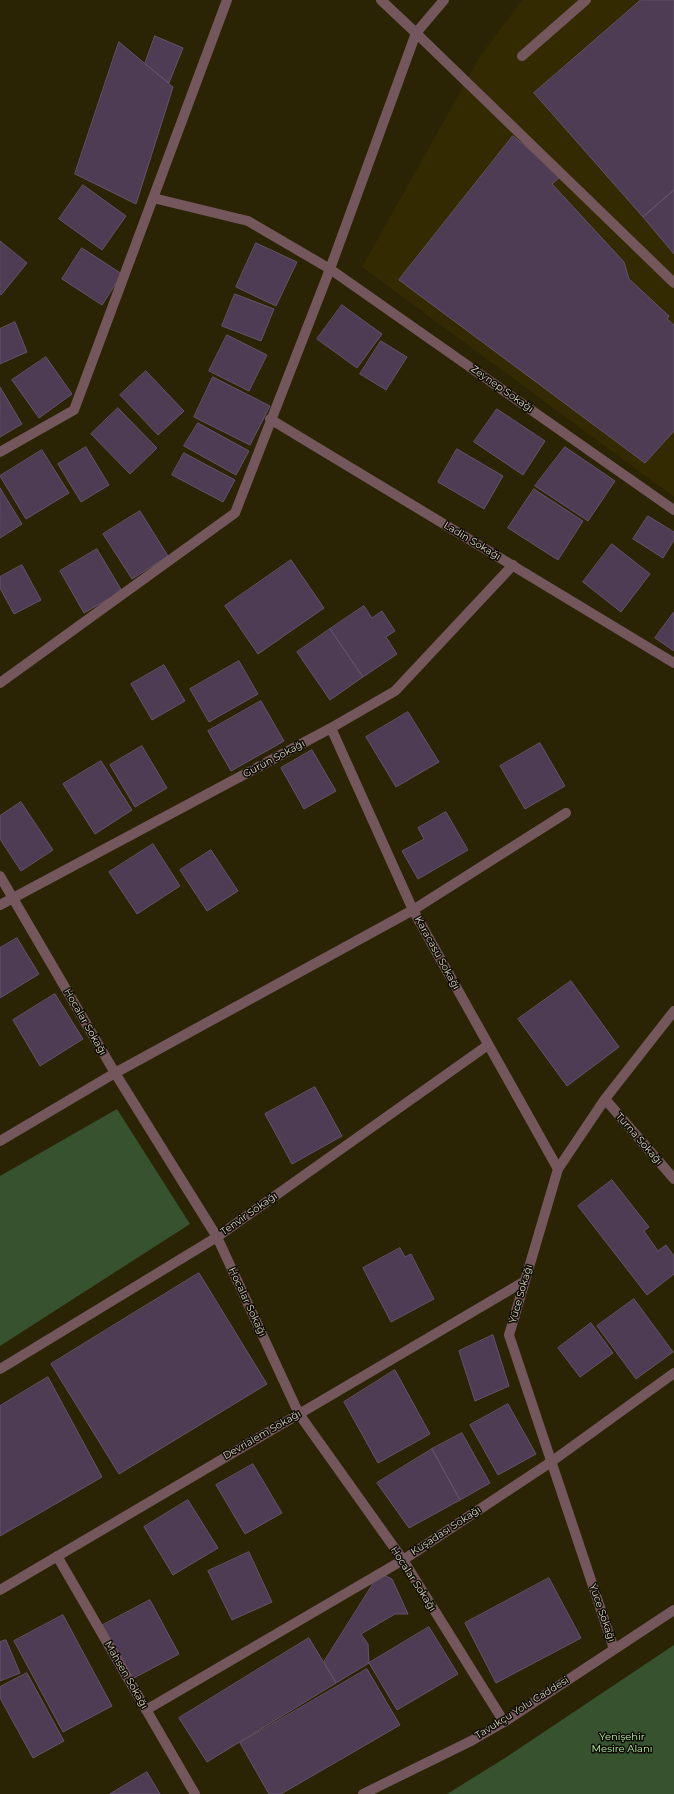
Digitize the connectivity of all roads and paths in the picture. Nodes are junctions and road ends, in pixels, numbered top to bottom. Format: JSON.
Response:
{"nodes":[{"id":1,"x":227,"y":0,"type":"edge"},
{"id":2,"x":381,"y":0,"type":"edge"},
{"id":3,"x":444,"y":0,"type":"edge"},
{"id":4,"x":586,"y":0,"type":"edge"},
{"id":5,"x":416,"y":33,"type":"junction"},
{"id":6,"x":522,"y":56,"type":"dead end"},
{"id":7,"x":153,"y":198,"type":"junction"},
{"id":8,"x":330,"y":269,"type":"junction"},
{"id":9,"x":674,"y":283,"type":"edge"},
{"id":10,"x":270,"y":419,"type":"junction"},
{"id":11,"x":0,"y":452,"type":"edge"},
{"id":12,"x":674,"y":510,"type":"edge"},
{"id":13,"x":513,"y":565,"type":"junction"},
{"id":14,"x":674,"y":663,"type":"edge"},
{"id":15,"x":0,"y":683,"type":"edge"},
{"id":16,"x":331,"y":728,"type":"junction"},
{"id":17,"x":566,"y":813,"type":"dead end"},
{"id":18,"x":0,"y":876,"type":"edge"},
{"id":19,"x":14,"y":898,"type":"junction"},
{"id":20,"x":0,"y":906,"type":"edge"},
{"id":21,"x":413,"y":910,"type":"junction"},
{"id":22,"x":674,"y":1011,"type":"edge"},
{"id":23,"x":488,"y":1045,"type":"junction"},
{"id":24,"x":115,"y":1073,"type":"junction"},
{"id":25,"x":605,"y":1099,"type":"junction"},
{"id":26,"x":0,"y":1141,"type":"edge"},
{"id":27,"x":558,"y":1169,"type":"junction"},
{"id":28,"x":674,"y":1179,"type":"edge"},
{"id":29,"x":217,"y":1237,"type":"junction"},
{"id":30,"x":525,"y":1281,"type":"junction"},
{"id":31,"x":0,"y":1369,"type":"edge"},
{"id":32,"x":674,"y":1373,"type":"edge"},
{"id":33,"x":299,"y":1414,"type":"junction"},
{"id":34,"x":551,"y":1462,"type":"junction"},
{"id":35,"x":57,"y":1556,"type":"junction"},
{"id":36,"x":403,"y":1560,"type":"junction"},
{"id":37,"x":0,"y":1590,"type":"edge"},
{"id":38,"x":674,"y":1610,"type":"edge"},
{"id":39,"x":614,"y":1649,"type":"junction"},
{"id":40,"x":146,"y":1710,"type":"junction"},
{"id":41,"x":504,"y":1722,"type":"junction"},
{"id":42,"x":195,"y":1794,"type":"edge"},
{"id":43,"x":362,"y":1794,"type":"edge"}],
"edges":[{"from":1,"to":7,"type":"street"},
{"from":2,"to":5,"type":"street"},
{"from":3,"to":5,"type":"street"},
{"from":4,"to":6,"type":"street"},
{"from":5,"to":8,"type":"street"},
{"from":5,"to":9,"type":"street"},
{"from":7,"to":8,"type":"street","name":"Zeynep Sokağı"},
{"from":7,"to":11,"type":"street"},
{"from":8,"to":10,"type":"street"},
{"from":8,"to":12,"type":"street","name":"Zeynep Sokağı"},
{"from":10,"to":13,"type":"street","name":"Ladin Sokağı"},
{"from":10,"to":15,"type":"street"},
{"from":13,"to":14,"type":"street","name":"Ladin Sokağı"},
{"from":13,"to":16,"type":"street","name":"Gürün Sokağı"},
{"from":16,"to":19,"type":"street","name":"Gürün Sokağı"},
{"from":16,"to":21,"type":"street","name":"Karacasu Sokağı"},
{"from":17,"to":21,"type":"street"},
{"from":18,"to":19,"type":"street","name":"Hocalar Sokağı"},
{"from":19,"to":20,"type":"street","name":"Gürün Sokağı"},
{"from":19,"to":24,"type":"street","name":"Hocalar Sokağı"},
{"from":21,"to":23,"type":"street","name":"Karacasu Sokağı"},
{"from":21,"to":24,"type":"street"},
{"from":22,"to":25,"type":"street","name":"Yüce Sokağı"},
{"from":23,"to":27,"type":"street","name":"Karacasu Sokağı"},
{"from":23,"to":29,"type":"street","name":"Tenvir Sokağı"},
{"from":24,"to":26,"type":"street"},
{"from":24,"to":29,"type":"street","name":"Hocalar Sokağı"},
{"from":25,"to":27,"type":"street","name":"Yüce Sokağı"},
{"from":25,"to":28,"type":"street","name":"Turna Sokağı"},
{"from":27,"to":30,"type":"street","name":"Yüce Sokağı"},
{"from":29,"to":31,"type":"street","name":"Tenvir Sokağı"},
{"from":29,"to":33,"type":"street","name":"Hocalar Sokağı"},
{"from":30,"to":33,"type":"street","name":"Devrialem Sokağı"},
{"from":30,"to":34,"type":"street","name":"Yüce Sokağı"},
{"from":32,"to":34,"type":"street","name":"Kuşadası Sokağı"},
{"from":33,"to":35,"type":"street","name":"Devrialem Sokağı"},
{"from":33,"to":36,"type":"street","name":"Hocalar Sokağı"},
{"from":34,"to":36,"type":"street","name":"Kuşadası Sokağı"},
{"from":34,"to":39,"type":"street","name":"Yüce Sokağı"},
{"from":35,"to":37,"type":"street","name":"Devrialem Sokağı"},
{"from":35,"to":40,"type":"street","name":"Mahsen Sokağı"},
{"from":36,"to":40,"type":"street","name":"Kuşadası Sokağı"},
{"from":36,"to":41,"type":"street","name":"Hocalar Sokağı"},
{"from":38,"to":39,"type":"street","name":"Tavukçu Yolu Caddesi"},
{"from":39,"to":41,"type":"street","name":"Tavukçu Yolu Caddesi"},
{"from":40,"to":42,"type":"street","name":"Mahsen Sokağı"},
{"from":41,"to":43,"type":"street","name":"Tavukçu Yolu Caddesi"}]}
